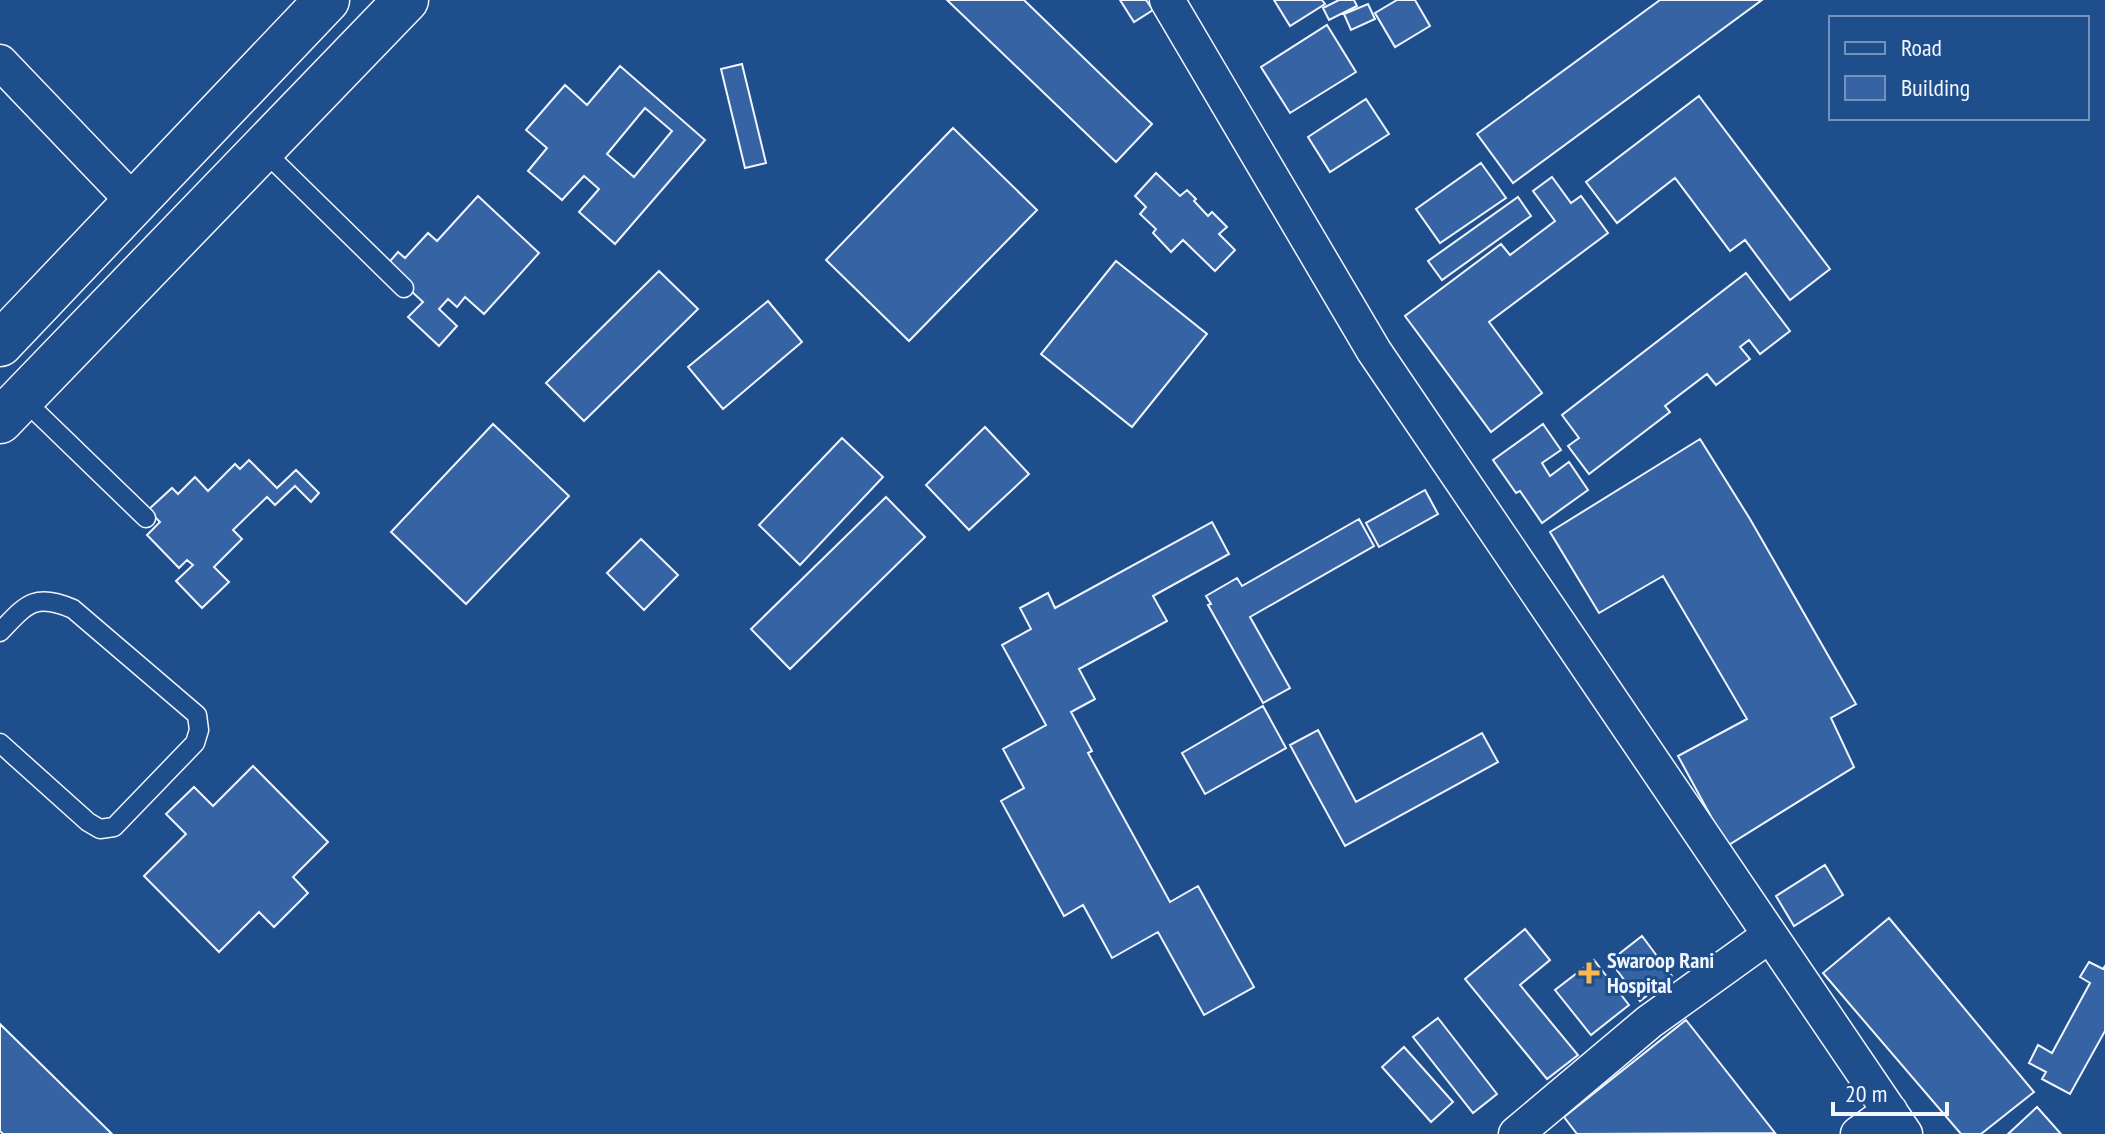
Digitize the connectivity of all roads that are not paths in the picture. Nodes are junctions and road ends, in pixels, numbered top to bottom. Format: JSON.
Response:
{"nodes":[{"id":1,"x":327,"y":0,"type":"edge"},
{"id":2,"x":406,"y":0,"type":"edge"},
{"id":3,"x":1167,"y":0,"type":"edge"},
{"id":4,"x":0,"y":62,"type":"edge"},
{"id":5,"x":262,"y":149,"type":"junction"},
{"id":6,"x":135,"y":203,"type":"junction"},
{"id":7,"x":404,"y":288,"type":"dead end"},
{"id":8,"x":0,"y":344,"type":"edge"},
{"id":9,"x":11,"y":410,"type":"edge"},
{"id":10,"x":146,"y":518,"type":"dead end"},
{"id":11,"x":0,"y":632,"type":"edge"},
{"id":12,"x":0,"y":743,"type":"edge"},
{"id":13,"x":1770,"y":935,"type":"junction"},
{"id":14,"x":1897,"y":1122,"type":"edge"},
{"id":15,"x":1522,"y":1132,"type":"edge"},
{"id":16,"x":1858,"y":1134,"type":"edge"}],
"edges":[{"from":1,"to":6,"type":"main road"},
{"from":2,"to":5,"type":"main road"},
{"from":3,"to":13,"type":"street"},
{"from":4,"to":6,"type":"street"},
{"from":5,"to":7,"type":"lane"},
{"from":5,"to":9,"type":"main road"},
{"from":6,"to":8,"type":"main road"},
{"from":9,"to":10,"type":"lane"},
{"from":11,"to":12,"type":"lane"},
{"from":13,"to":14,"type":"street"},
{"from":13,"to":15,"type":"street"},
{"from":14,"to":16,"type":"street"}]}
